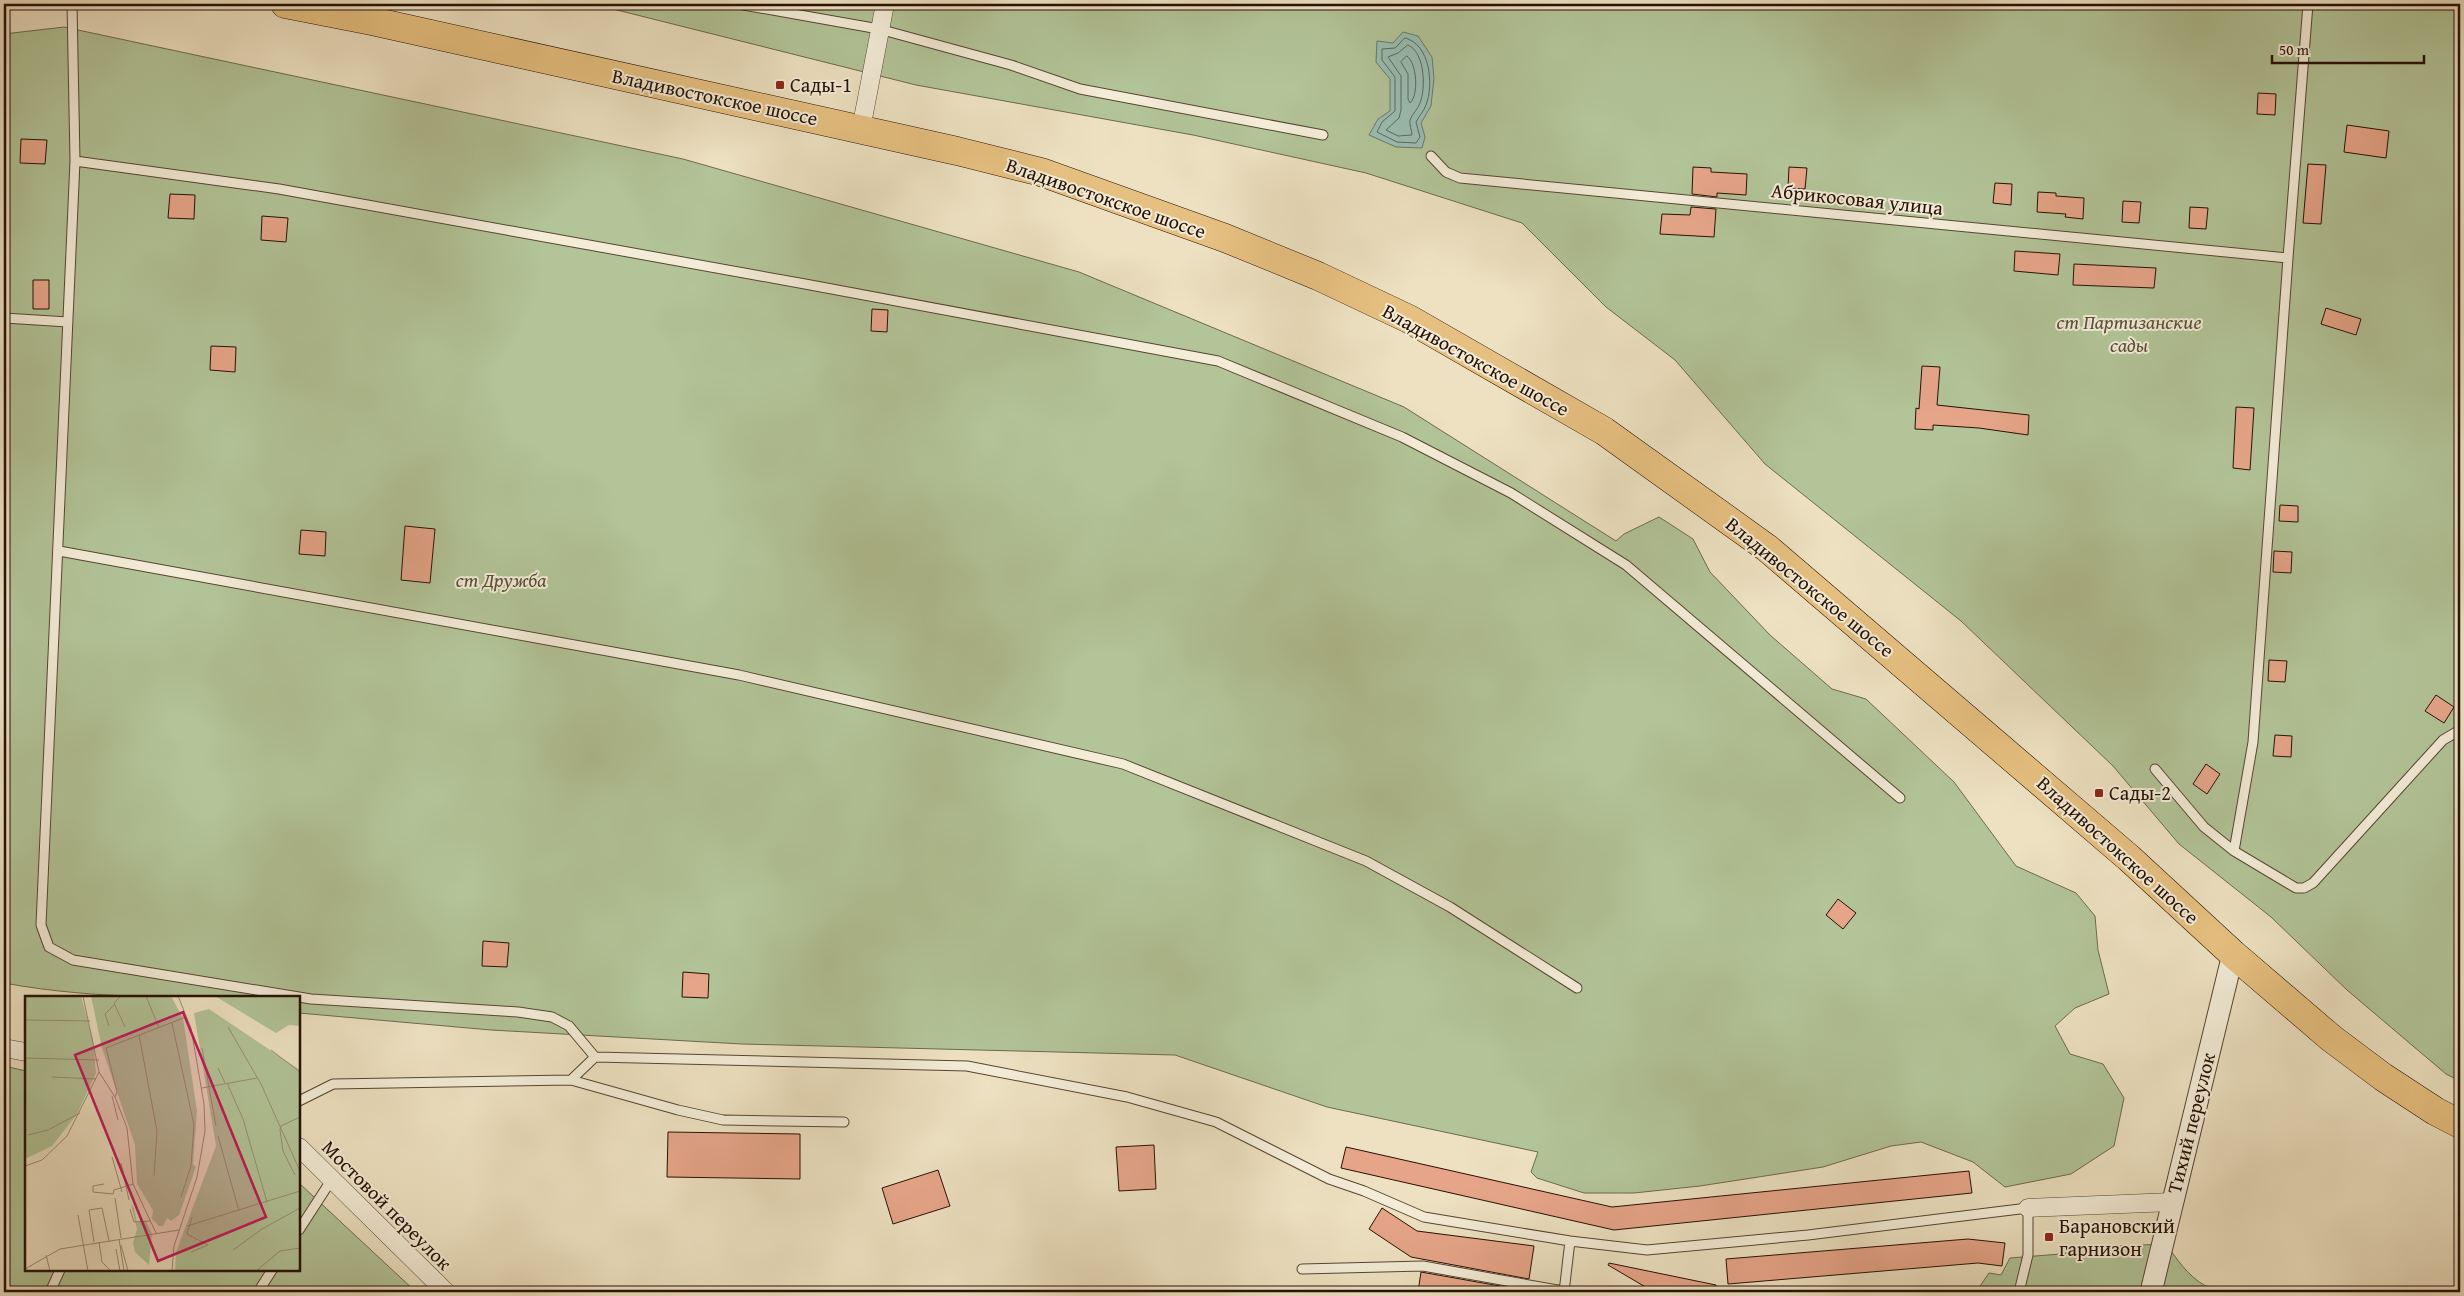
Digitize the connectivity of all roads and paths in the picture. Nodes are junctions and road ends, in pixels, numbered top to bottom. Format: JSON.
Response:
{"nodes":[{"id":1,"x":72,"y":4,"type":"edge"},
{"id":2,"x":285,"y":4,"type":"edge"},
{"id":3,"x":738,"y":4,"type":"edge"},
{"id":4,"x":885,"y":4,"type":"edge"},
{"id":5,"x":2308,"y":4,"type":"edge"},
{"id":6,"x":879,"y":29,"type":"junction"},
{"id":7,"x":861,"y":129,"type":"junction"},
{"id":8,"x":1323,"y":135,"type":"dead end"},
{"id":9,"x":1431,"y":156,"type":"dead end"},
{"id":10,"x":75,"y":161,"type":"junction"},
{"id":11,"x":2288,"y":258,"type":"junction"},
{"id":12,"x":4,"y":318,"type":"edge"},
{"id":13,"x":68,"y":322,"type":"junction"},
{"id":14,"x":59,"y":551,"type":"junction"},
{"id":15,"x":2460,"y":730,"type":"edge"},
{"id":16,"x":2155,"y":769,"type":"dead end"},
{"id":17,"x":1900,"y":798,"type":"dead end"},
{"id":18,"x":2234,"y":851,"type":"junction"},
{"id":19,"x":2232,"y":954,"type":"junction"},
{"id":20,"x":1577,"y":988,"type":"dead end"},
{"id":21,"x":293,"y":996,"type":"edge"},
{"id":22,"x":300,"y":997,"type":"edge"},
{"id":23,"x":4,"y":1048,"type":"edge"},
{"id":24,"x":25,"y":1052,"type":"edge"},
{"id":25,"x":595,"y":1057,"type":"junction"},
{"id":26,"x":571,"y":1080,"type":"junction"},
{"id":27,"x":300,"y":1100,"type":"edge"},
{"id":28,"x":844,"y":1122,"type":"dead end"},
{"id":29,"x":2460,"y":1124,"type":"edge"},
{"id":30,"x":300,"y":1148,"type":"edge"},
{"id":31,"x":332,"y":1179,"type":"junction"},
{"id":32,"x":2172,"y":1202,"type":"junction"},
{"id":33,"x":2028,"y":1208,"type":"junction"},
{"id":34,"x":300,"y":1228,"type":"edge"},
{"id":35,"x":1570,"y":1241,"type":"junction"},
{"id":36,"x":1302,"y":1269,"type":"dead end"},
{"id":37,"x":60,"y":1271,"type":"edge"},
{"id":38,"x":271,"y":1271,"type":"edge"},
{"id":39,"x":50,"y":1292,"type":"edge"},
{"id":40,"x":258,"y":1292,"type":"edge"},
{"id":41,"x":446,"y":1292,"type":"edge"},
{"id":42,"x":1565,"y":1292,"type":"edge"},
{"id":43,"x":2019,"y":1292,"type":"edge"},
{"id":44,"x":2151,"y":1292,"type":"edge"}],
"edges":[{"from":1,"to":10,"type":"lane"},
{"from":2,"to":7,"type":"highway","name":"Владивостокское шоссе"},
{"from":3,"to":6,"type":"lane"},
{"from":4,"to":6,"type":"street"},
{"from":5,"to":11,"type":"lane"},
{"from":6,"to":7,"type":"street"},
{"from":6,"to":8,"type":"lane"},
{"from":7,"to":19,"type":"highway","name":"Владивостокское шоссе"},
{"from":9,"to":11,"type":"lane","name":"Абрикосовая улица"},
{"from":10,"to":13,"type":"lane"},
{"from":10,"to":17,"type":"lane"},
{"from":11,"to":18,"type":"lane"},
{"from":12,"to":13,"type":"lane"},
{"from":13,"to":14,"type":"lane"},
{"from":14,"to":20,"type":"lane"},
{"from":14,"to":21,"type":"lane"},
{"from":15,"to":18,"type":"lane"},
{"from":16,"to":18,"type":"lane"},
{"from":19,"to":29,"type":"highway","name":"Владивостокское шоссе"},
{"from":19,"to":32,"type":"street","name":"Тихий переулок"},
{"from":22,"to":25,"type":"lane"},
{"from":23,"to":24,"type":"street"},
{"from":25,"to":26,"type":"lane"},
{"from":25,"to":35,"type":"lane"},
{"from":26,"to":27,"type":"lane"},
{"from":26,"to":28,"type":"lane"},
{"from":30,"to":31,"type":"street","name":"Мостовой переулок"},
{"from":31,"to":34,"type":"lane"},
{"from":31,"to":41,"type":"street","name":"Мостовой переулок"},
{"from":32,"to":33,"type":"street"},
{"from":32,"to":44,"type":"street","name":"Тихий переулок"},
{"from":33,"to":35,"type":"lane"},
{"from":33,"to":43,"type":"lane"},
{"from":35,"to":42,"type":"lane"},
{"from":36,"to":42,"type":"lane"},
{"from":37,"to":39,"type":"lane"},
{"from":38,"to":40,"type":"lane"}]}
